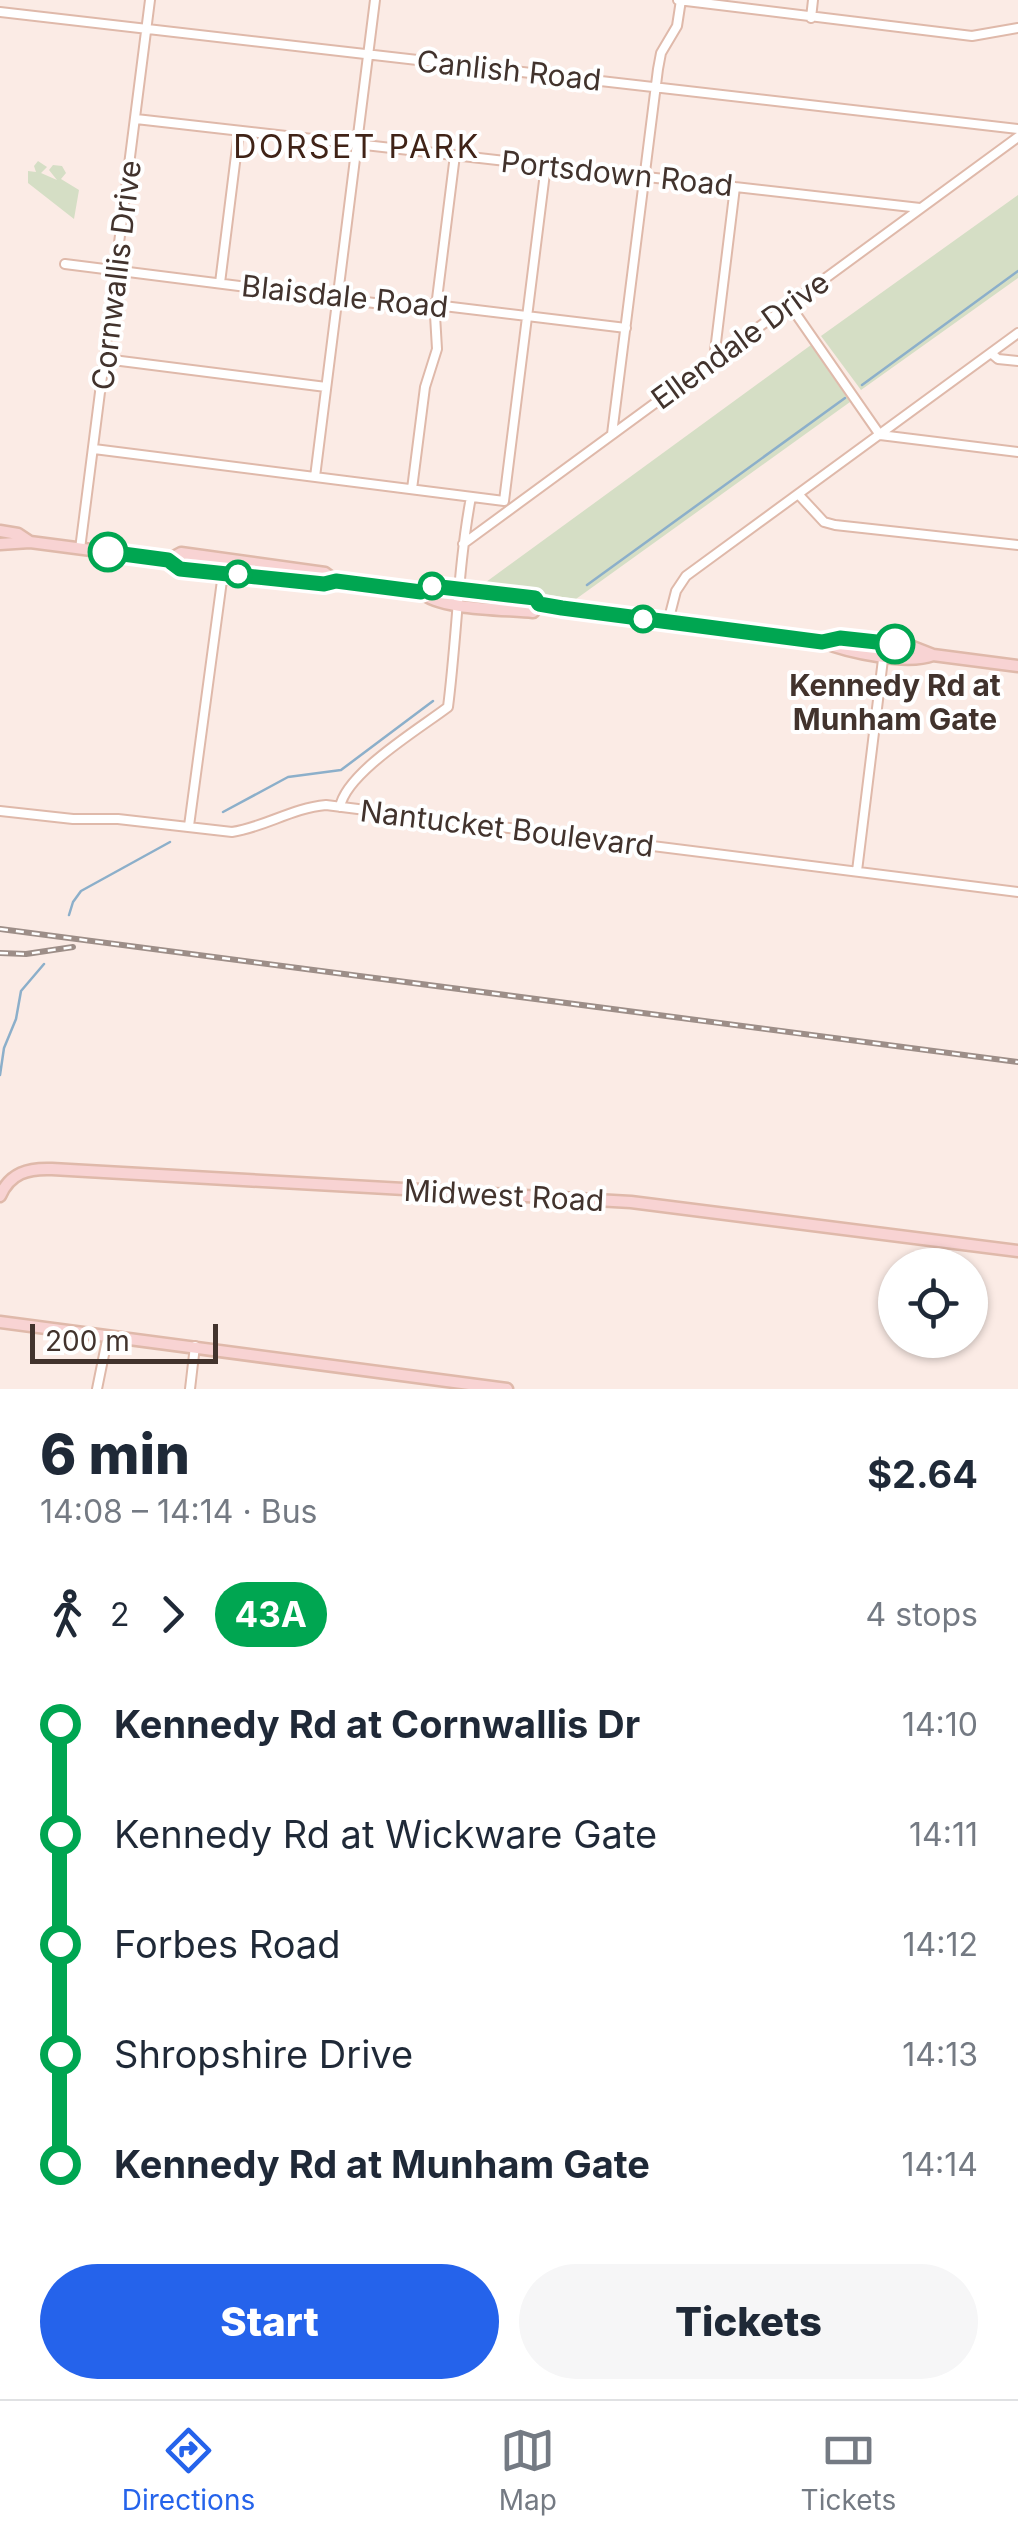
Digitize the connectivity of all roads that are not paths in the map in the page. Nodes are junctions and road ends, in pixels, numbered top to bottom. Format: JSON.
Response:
{"nodes":[{"id":1,"x":150,"y":0,"type":"edge"},
{"id":2,"x":375,"y":0,"type":"edge"},
{"id":3,"x":680,"y":0,"type":"edge"},
{"id":4,"x":813,"y":0,"type":"edge"},
{"id":5,"x":0,"y":12,"type":"edge"},
{"id":6,"x":811,"y":18,"type":"junction"},
{"id":7,"x":147,"y":28,"type":"junction"},
{"id":8,"x":1018,"y":28,"type":"edge"},
{"id":9,"x":368,"y":54,"type":"junction"},
{"id":10,"x":656,"y":86,"type":"junction"},
{"id":11,"x":136,"y":118,"type":"junction"},
{"id":12,"x":1018,"y":129,"type":"edge"},
{"id":13,"x":240,"y":130,"type":"junction"},
{"id":14,"x":1018,"y":137,"type":"edge"},
{"id":15,"x":356,"y":144,"type":"junction"},
{"id":16,"x":455,"y":155,"type":"junction"},
{"id":17,"x":546,"y":165,"type":"junction"},
{"id":18,"x":645,"y":177,"type":"junction"},
{"id":19,"x":735,"y":187,"type":"junction"},
{"id":20,"x":920,"y":208,"type":"junction"},
{"id":21,"x":65,"y":264,"type":"dead end"},
{"id":22,"x":116,"y":270,"type":"junction"},
{"id":23,"x":220,"y":284,"type":"junction"},
{"id":24,"x":337,"y":298,"type":"junction"},
{"id":25,"x":790,"y":304,"type":"junction"},
{"id":26,"x":436,"y":305,"type":"junction"},
{"id":27,"x":528,"y":317,"type":"junction"},
{"id":28,"x":626,"y":328,"type":"junction"},
{"id":29,"x":1018,"y":333,"type":"edge"},
{"id":30,"x":992,"y":354,"type":"junction"},
{"id":31,"x":105,"y":360,"type":"junction"},
{"id":32,"x":714,"y":360,"type":"junction"},
{"id":33,"x":1018,"y":362,"type":"edge"},
{"id":34,"x":326,"y":388,"type":"junction"},
{"id":35,"x":612,"y":434,"type":"junction"},
{"id":36,"x":880,"y":435,"type":"junction"},
{"id":37,"x":94,"y":449,"type":"junction"},
{"id":38,"x":1018,"y":452,"type":"edge"},
{"id":39,"x":315,"y":477,"type":"junction"},
{"id":40,"x":412,"y":489,"type":"junction"},
{"id":41,"x":799,"y":495,"type":"junction"},
{"id":42,"x":471,"y":496,"type":"junction"},
{"id":43,"x":507,"y":505,"type":"junction"},
{"id":44,"x":0,"y":531,"type":"edge"},
{"id":45,"x":30,"y":542,"type":"junction"},
{"id":46,"x":0,"y":544,"type":"edge"},
{"id":47,"x":463,"y":544,"type":"junction"},
{"id":48,"x":1018,"y":546,"type":"edge"},
{"id":49,"x":80,"y":549,"type":"junction"},
{"id":50,"x":224,"y":558,"type":"junction"},
{"id":51,"x":168,"y":560,"type":"junction"},
{"id":52,"x":222,"y":572,"type":"junction"},
{"id":53,"x":336,"y":581,"type":"junction"},
{"id":54,"x":458,"y":589,"type":"junction"},
{"id":55,"x":421,"y":592,"type":"junction"},
{"id":56,"x":458,"y":604,"type":"junction"},
{"id":57,"x":539,"y":604,"type":"junction"},
{"id":58,"x":668,"y":622,"type":"junction"},
{"id":59,"x":885,"y":649,"type":"junction"},
{"id":60,"x":1018,"y":666,"type":"edge"},
{"id":61,"x":340,"y":807,"type":"junction"},
{"id":62,"x":0,"y":811,"type":"edge"},
{"id":63,"x":189,"y":826,"type":"junction"},
{"id":64,"x":857,"y":872,"type":"junction"},
{"id":65,"x":1018,"y":892,"type":"edge"},
{"id":66,"x":0,"y":1196,"type":"edge"},
{"id":67,"x":1018,"y":1251,"type":"edge"},
{"id":68,"x":0,"y":1322,"type":"edge"},
{"id":69,"x":108,"y":1335,"type":"junction"},
{"id":70,"x":195,"y":1346,"type":"junction"},
{"id":71,"x":416,"y":1376,"type":"junction"},
{"id":72,"x":97,"y":1389,"type":"edge"},
{"id":73,"x":190,"y":1389,"type":"edge"},
{"id":74,"x":415,"y":1389,"type":"edge"},
{"id":75,"x":508,"y":1389,"type":"edge"}],
"edges":[{"from":1,"to":7,"type":"street","name":"Cornwallis Drive"},
{"from":2,"to":9,"type":"street"},
{"from":3,"to":6,"type":"street"},
{"from":3,"to":10,"type":"street"},
{"from":4,"to":6,"type":"street"},
{"from":5,"to":7,"type":"street","name":"Canlish Road"},
{"from":6,"to":8,"type":"street"},
{"from":7,"to":9,"type":"street","name":"Canlish Road"},
{"from":7,"to":11,"type":"street","name":"Cornwallis Drive"},
{"from":9,"to":10,"type":"street","name":"Canlish Road"},
{"from":9,"to":15,"type":"street"},
{"from":10,"to":12,"type":"street","name":"Canlish Road"},
{"from":10,"to":18,"type":"street"},
{"from":11,"to":13,"type":"street","name":"Portsdown Road"},
{"from":11,"to":22,"type":"street","name":"Cornwallis Drive"},
{"from":13,"to":15,"type":"street","name":"Portsdown Road"},
{"from":13,"to":23,"type":"street"},
{"from":14,"to":20,"type":"street","name":"Ellendale Drive"},
{"from":15,"to":16,"type":"street","name":"Portsdown Road"},
{"from":15,"to":24,"type":"street"},
{"from":16,"to":17,"type":"street","name":"Portsdown Road"},
{"from":16,"to":26,"type":"street"},
{"from":17,"to":18,"type":"street","name":"Portsdown Road"},
{"from":17,"to":27,"type":"street"},
{"from":18,"to":19,"type":"street","name":"Portsdown Road"},
{"from":18,"to":28,"type":"street"},
{"from":19,"to":20,"type":"street","name":"Portsdown Road"},
{"from":19,"to":32,"type":"street"},
{"from":20,"to":25,"type":"street","name":"Ellendale Drive"},
{"from":21,"to":22,"type":"street","name":"Blaisdale Road"},
{"from":22,"to":23,"type":"street","name":"Blaisdale Road"},
{"from":22,"to":31,"type":"street","name":"Cornwallis Drive"},
{"from":23,"to":24,"type":"street","name":"Blaisdale Road"},
{"from":24,"to":26,"type":"street","name":"Blaisdale Road"},
{"from":24,"to":34,"type":"street"},
{"from":25,"to":32,"type":"street","name":"Ellendale Drive"},
{"from":25,"to":36,"type":"street"},
{"from":26,"to":27,"type":"street","name":"Blaisdale Road"},
{"from":26,"to":40,"type":"street"},
{"from":27,"to":28,"type":"street","name":"Blaisdale Road"},
{"from":27,"to":43,"type":"street"},
{"from":28,"to":35,"type":"street"},
{"from":29,"to":30,"type":"street"},
{"from":30,"to":33,"type":"street"},
{"from":30,"to":36,"type":"street"},
{"from":31,"to":34,"type":"street"},
{"from":31,"to":37,"type":"street","name":"Cornwallis Drive"},
{"from":32,"to":35,"type":"street","name":"Ellendale Drive"},
{"from":34,"to":39,"type":"street"},
{"from":35,"to":43,"type":"street","name":"Ellendale Drive"},
{"from":36,"to":38,"type":"street"},
{"from":36,"to":41,"type":"street"},
{"from":37,"to":39,"type":"street"},
{"from":37,"to":49,"type":"street","name":"Cornwallis Drive"},
{"from":39,"to":40,"type":"street"},
{"from":40,"to":42,"type":"street"},
{"from":41,"to":48,"type":"street"},
{"from":41,"to":58,"type":"street"},
{"from":42,"to":43,"type":"street"},
{"from":42,"to":47,"type":"street"},
{"from":43,"to":47,"type":"street","name":"Ellendale Drive"},
{"from":44,"to":45,"type":"main road"},
{"from":45,"to":46,"type":"main road"},
{"from":45,"to":49,"type":"main road"},
{"from":47,"to":54,"type":"street"},
{"from":49,"to":51,"type":"main road"},
{"from":50,"to":51,"type":"main road"},
{"from":50,"to":52,"type":"main road"},
{"from":50,"to":53,"type":"main road"},
{"from":51,"to":52,"type":"main road"},
{"from":52,"to":53,"type":"main road"},
{"from":52,"to":63,"type":"street"},
{"from":53,"to":55,"type":"main road"},
{"from":54,"to":55,"type":"main road"},
{"from":54,"to":56,"type":"street"},
{"from":54,"to":57,"type":"main road"},
{"from":55,"to":56,"type":"main road"},
{"from":56,"to":57,"type":"main road"},
{"from":56,"to":61,"type":"street"},
{"from":57,"to":58,"type":"main road"},
{"from":58,"to":59,"type":"main road"},
{"from":59,"to":60,"type":"main road"},
{"from":59,"to":64,"type":"street"},
{"from":61,"to":63,"type":"street","name":"Nantucket Boulevard"},
{"from":61,"to":64,"type":"street","name":"Nantucket Boulevard"},
{"from":62,"to":63,"type":"street","name":"Nantucket Boulevard"},
{"from":64,"to":65,"type":"street","name":"Nantucket Boulevard"},
{"from":66,"to":67,"type":"main road","name":"Midwest Road"},
{"from":68,"to":69,"type":"main road"},
{"from":69,"to":70,"type":"main road"},
{"from":69,"to":72,"type":"street"},
{"from":70,"to":71,"type":"main road"},
{"from":70,"to":73,"type":"street"},
{"from":71,"to":74,"type":"main road"},
{"from":71,"to":75,"type":"main road"}]}
